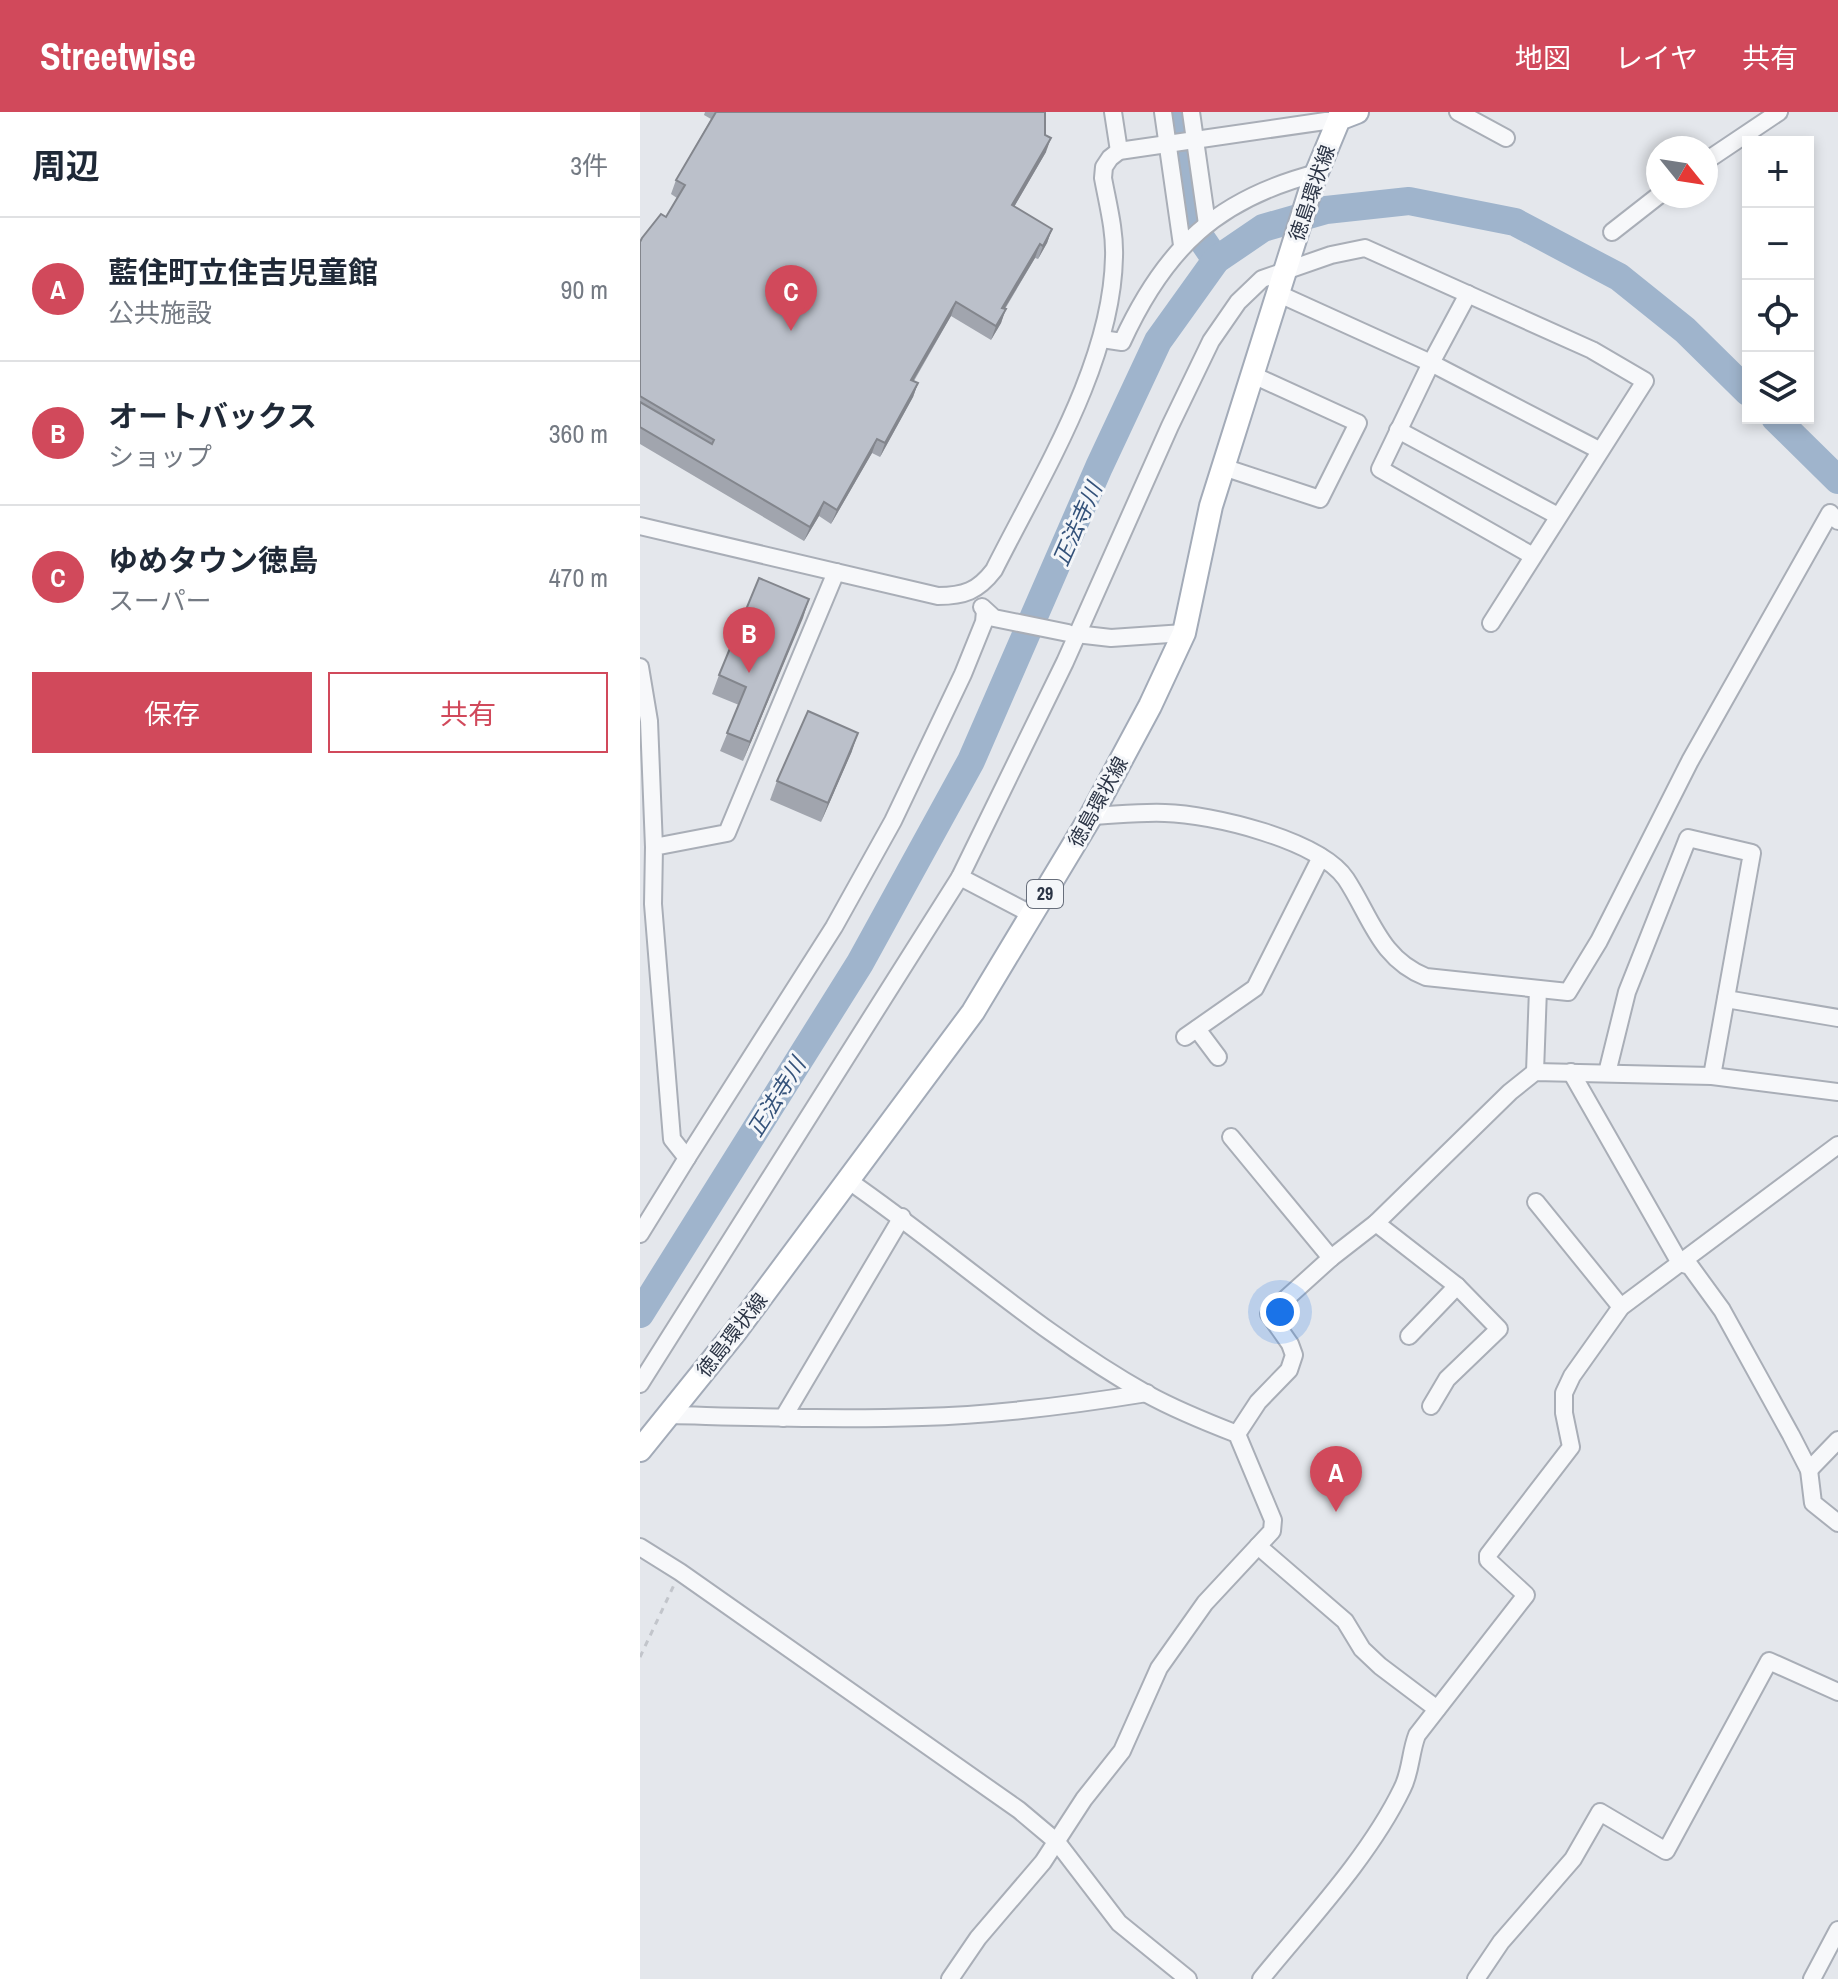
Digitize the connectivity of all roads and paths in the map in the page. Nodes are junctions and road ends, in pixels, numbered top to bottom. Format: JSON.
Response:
{"nodes":[{"id":1,"x":1113,"y":112,"type":"edge"},
{"id":2,"x":1163,"y":112,"type":"edge"},
{"id":3,"x":1191,"y":112,"type":"edge"},
{"id":4,"x":1458,"y":112,"type":"edge"},
{"id":5,"x":1779,"y":112,"type":"edge"},
{"id":6,"x":1344,"y":114,"type":"edge"},
{"id":7,"x":1192,"y":138,"type":"junction"},
{"id":8,"x":1506,"y":138,"type":"dead end"},
{"id":9,"x":1169,"y":142,"type":"junction"},
{"id":10,"x":1119,"y":151,"type":"junction"},
{"id":11,"x":1718,"y":153,"type":"edge"},
{"id":12,"x":1315,"y":176,"type":"junction"},
{"id":13,"x":1646,"y":205,"type":"edge"},
{"id":14,"x":1205,"y":225,"type":"junction"},
{"id":15,"x":1612,"y":232,"type":"dead end"},
{"id":16,"x":1186,"y":242,"type":"junction"},
{"id":17,"x":1288,"y":263,"type":"junction"},
{"id":18,"x":1279,"y":294,"type":"junction"},
{"id":19,"x":1468,"y":294,"type":"junction"},
{"id":20,"x":1102,"y":339,"type":"junction"},
{"id":21,"x":1431,"y":363,"type":"junction"},
{"id":22,"x":1253,"y":375,"type":"junction"},
{"id":23,"x":1398,"y":430,"type":"junction"},
{"id":24,"x":1599,"y":450,"type":"junction"},
{"id":25,"x":1223,"y":467,"type":"junction"},
{"id":26,"x":1558,"y":516,"type":"junction"},
{"id":27,"x":1838,"y":521,"type":"edge"},
{"id":28,"x":640,"y":526,"type":"edge"},
{"id":29,"x":1533,"y":556,"type":"junction"},
{"id":30,"x":836,"y":572,"type":"junction"},
{"id":31,"x":972,"y":592,"type":"junction"},
{"id":32,"x":989,"y":615,"type":"junction"},
{"id":33,"x":1491,"y":623,"type":"dead end"},
{"id":34,"x":1184,"y":633,"type":"junction"},
{"id":35,"x":1072,"y":634,"type":"junction"},
{"id":36,"x":640,"y":667,"type":"edge"},
{"id":37,"x":1091,"y":816,"type":"junction"},
{"id":38,"x":654,"y":847,"type":"junction"},
{"id":39,"x":1321,"y":857,"type":"junction"},
{"id":40,"x":960,"y":877,"type":"junction"},
{"id":41,"x":1033,"y":915,"type":"junction"},
{"id":42,"x":1538,"y":989,"type":"junction"},
{"id":43,"x":1726,"y":999,"type":"junction"},
{"id":44,"x":1838,"y":1018,"type":"edge"},
{"id":45,"x":1218,"y":1057,"type":"dead end"},
{"id":46,"x":1535,"y":1072,"type":"junction"},
{"id":47,"x":1571,"y":1072,"type":"junction"},
{"id":48,"x":1607,"y":1073,"type":"junction"},
{"id":49,"x":1712,"y":1076,"type":"junction"},
{"id":50,"x":1838,"y":1092,"type":"edge"},
{"id":51,"x":1231,"y":1137,"type":"dead end"},
{"id":52,"x":1838,"y":1145,"type":"edge"},
{"id":53,"x":687,"y":1158,"type":"junction"},
{"id":54,"x":849,"y":1181,"type":"junction"},
{"id":55,"x":1536,"y":1202,"type":"dead end"},
{"id":56,"x":902,"y":1217,"type":"junction"},
{"id":57,"x":1376,"y":1223,"type":"junction"},
{"id":58,"x":640,"y":1234,"type":"edge"},
{"id":59,"x":1331,"y":1258,"type":"junction"},
{"id":60,"x":1680,"y":1263,"type":"junction"},
{"id":61,"x":1457,"y":1286,"type":"junction"},
{"id":62,"x":1621,"y":1307,"type":"junction"},
{"id":63,"x":1409,"y":1336,"type":"dead end"},
{"id":64,"x":640,"y":1384,"type":"edge"},
{"id":65,"x":1147,"y":1393,"type":"junction"},
{"id":66,"x":1431,"y":1406,"type":"dead end"},
{"id":67,"x":670,"y":1415,"type":"junction"},
{"id":68,"x":783,"y":1418,"type":"junction"},
{"id":69,"x":1237,"y":1434,"type":"junction"},
{"id":70,"x":1838,"y":1440,"type":"edge"},
{"id":71,"x":640,"y":1450,"type":"edge"},
{"id":72,"x":1809,"y":1470,"type":"junction"},
{"id":73,"x":1838,"y":1523,"type":"edge"},
{"id":74,"x":1258,"y":1546,"type":"junction"},
{"id":75,"x":640,"y":1547,"type":"edge"},
{"id":76,"x":680,"y":1572,"type":"junction"},
{"id":77,"x":640,"y":1657,"type":"edge"},
{"id":78,"x":1838,"y":1692,"type":"edge"},
{"id":79,"x":1437,"y":1709,"type":"junction"},
{"id":80,"x":1057,"y":1842,"type":"junction"},
{"id":81,"x":1838,"y":1930,"type":"edge"},
{"id":82,"x":950,"y":1979,"type":"edge"},
{"id":83,"x":1188,"y":1979,"type":"edge"},
{"id":84,"x":1261,"y":1979,"type":"edge"},
{"id":85,"x":1476,"y":1979,"type":"edge"},
{"id":86,"x":1812,"y":1979,"type":"edge"}],
"edges":[{"from":1,"to":10,"type":"street"},
{"from":2,"to":9,"type":"street"},
{"from":3,"to":7,"type":"street"},
{"from":4,"to":8,"type":"street"},
{"from":5,"to":11,"type":"street"},
{"from":6,"to":7,"type":"street"},
{"from":6,"to":12,"type":"main road","name":"徳島環状線","number":"29"},
{"from":7,"to":9,"type":"street"},
{"from":7,"to":14,"type":"street"},
{"from":9,"to":10,"type":"street"},
{"from":9,"to":16,"type":"street"},
{"from":10,"to":20,"type":"street"},
{"from":12,"to":14,"type":"street"},
{"from":12,"to":17,"type":"main road","name":"徳島環状線","number":"29"},
{"from":13,"to":15,"type":"street"},
{"from":14,"to":16,"type":"street"},
{"from":16,"to":20,"type":"street"},
{"from":17,"to":18,"type":"main road","name":"徳島環状線","number":"29"},
{"from":17,"to":19,"type":"street"},
{"from":17,"to":35,"type":"street"},
{"from":18,"to":21,"type":"street"},
{"from":18,"to":22,"type":"main road","name":"徳島環状線","number":"29"},
{"from":19,"to":21,"type":"street"},
{"from":19,"to":24,"type":"street"},
{"from":20,"to":31,"type":"street"},
{"from":21,"to":23,"type":"street"},
{"from":21,"to":24,"type":"street"},
{"from":22,"to":25,"type":"main road","name":"徳島環状線","number":"29"},
{"from":22,"to":25,"type":"street"},
{"from":23,"to":26,"type":"street"},
{"from":23,"to":29,"type":"street"},
{"from":24,"to":26,"type":"street"},
{"from":25,"to":34,"type":"main road","name":"徳島環状線","number":"29"},
{"from":26,"to":29,"type":"street"},
{"from":27,"to":42,"type":"street"},
{"from":28,"to":30,"type":"street"},
{"from":29,"to":33,"type":"street"},
{"from":30,"to":31,"type":"street"},
{"from":30,"to":38,"type":"street"},
{"from":31,"to":32,"type":"street"},
{"from":32,"to":35,"type":"street"},
{"from":32,"to":53,"type":"street"},
{"from":34,"to":35,"type":"street"},
{"from":34,"to":37,"type":"main road","name":"徳島環状線","number":"29"},
{"from":35,"to":40,"type":"street"},
{"from":36,"to":38,"type":"street"},
{"from":37,"to":39,"type":"street"},
{"from":37,"to":41,"type":"main road","name":"徳島環状線","number":"29"},
{"from":38,"to":53,"type":"street"},
{"from":39,"to":42,"type":"street"},
{"from":39,"to":45,"type":"street"},
{"from":40,"to":41,"type":"street"},
{"from":40,"to":64,"type":"street"},
{"from":41,"to":54,"type":"main road","name":"徳島環状線","number":"29"},
{"from":42,"to":46,"type":"street"},
{"from":43,"to":44,"type":"street"},
{"from":43,"to":48,"type":"street"},
{"from":43,"to":49,"type":"street"},
{"from":46,"to":47,"type":"street"},
{"from":46,"to":57,"type":"street"},
{"from":47,"to":48,"type":"street"},
{"from":47,"to":60,"type":"street"},
{"from":48,"to":49,"type":"street"},
{"from":49,"to":50,"type":"street"},
{"from":51,"to":59,"type":"street"},
{"from":52,"to":60,"type":"street"},
{"from":53,"to":58,"type":"street"},
{"from":54,"to":56,"type":"street"},
{"from":54,"to":67,"type":"main road","name":"徳島環状線","number":"29"},
{"from":55,"to":62,"type":"street"},
{"from":56,"to":65,"type":"street"},
{"from":56,"to":68,"type":"street"},
{"from":57,"to":59,"type":"street"},
{"from":57,"to":61,"type":"street"},
{"from":59,"to":69,"type":"street"},
{"from":60,"to":62,"type":"street"},
{"from":60,"to":72,"type":"street"},
{"from":61,"to":63,"type":"street"},
{"from":61,"to":66,"type":"street"},
{"from":62,"to":79,"type":"street"},
{"from":65,"to":68,"type":"street"},
{"from":65,"to":69,"type":"street"},
{"from":67,"to":68,"type":"street"},
{"from":67,"to":71,"type":"main road","name":"徳島環状線","number":"29"},
{"from":69,"to":74,"type":"street"},
{"from":70,"to":72,"type":"street"},
{"from":72,"to":73,"type":"street"},
{"from":74,"to":79,"type":"street"},
{"from":74,"to":80,"type":"street"},
{"from":75,"to":76,"type":"street"},
{"from":76,"to":77,"type":"path"},
{"from":76,"to":80,"type":"street"},
{"from":78,"to":85,"type":"street"},
{"from":79,"to":84,"type":"street"},
{"from":80,"to":82,"type":"street"},
{"from":80,"to":83,"type":"street"},
{"from":81,"to":86,"type":"street"}]}
